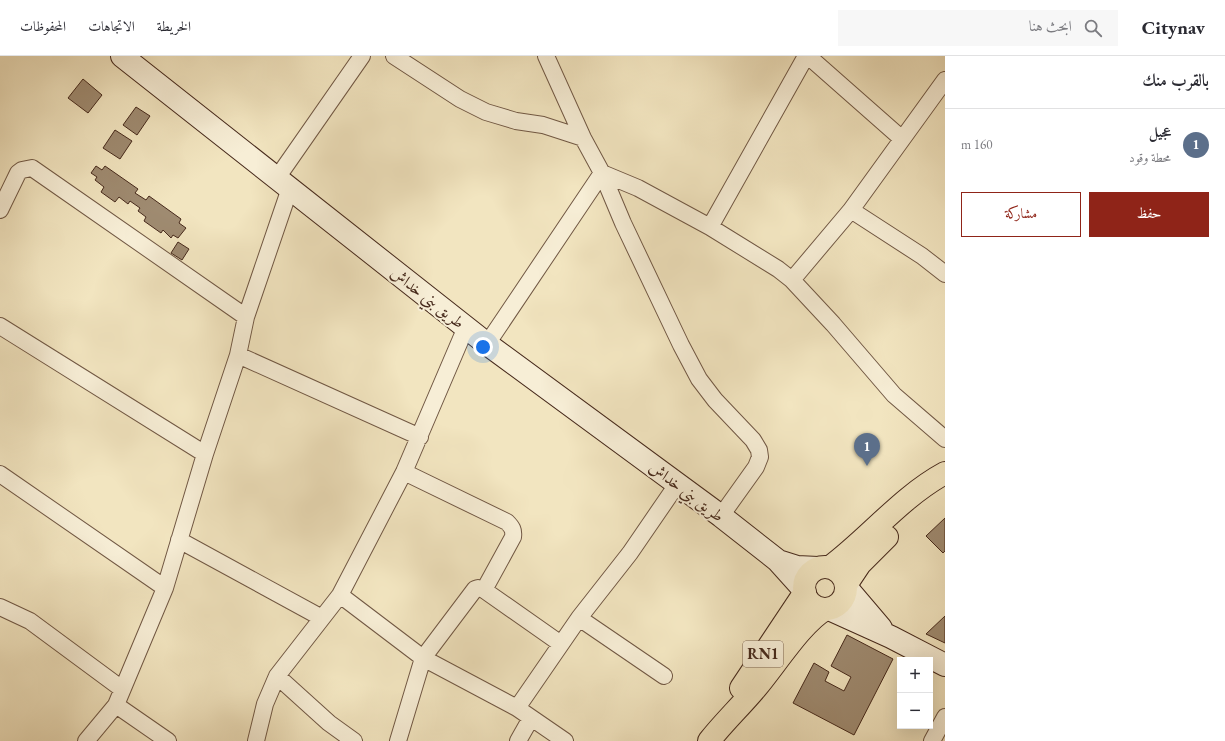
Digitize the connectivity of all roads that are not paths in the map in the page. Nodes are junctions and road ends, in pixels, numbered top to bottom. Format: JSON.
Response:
{"nodes":[{"id":1,"x":122,"y":56,"type":"edge"},
{"id":2,"x":362,"y":56,"type":"edge"},
{"id":3,"x":394,"y":56,"type":"edge"},
{"id":4,"x":546,"y":56,"type":"edge"},
{"id":5,"x":807,"y":56,"type":"edge"},
{"id":6,"x":945,"y":80,"type":"edge"},
{"id":7,"x":583,"y":138,"type":"junction"},
{"id":8,"x":901,"y":138,"type":"junction"},
{"id":9,"x":602,"y":173,"type":"junction"},
{"id":10,"x":283,"y":183,"type":"junction"},
{"id":11,"x":0,"y":210,"type":"edge"},
{"id":12,"x":851,"y":210,"type":"junction"},
{"id":13,"x":710,"y":227,"type":"junction"},
{"id":14,"x":945,"y":274,"type":"edge"},
{"id":15,"x":792,"y":280,"type":"junction"},
{"id":16,"x":246,"y":317,"type":"junction"},
{"id":17,"x":0,"y":326,"type":"edge"},
{"id":18,"x":466,"y":327,"type":"junction"},
{"id":19,"x":487,"y":344,"type":"junction"},
{"id":20,"x":238,"y":355,"type":"junction"},
{"id":21,"x":420,"y":437,"type":"junction"},
{"id":22,"x":945,"y":439,"type":"edge"},
{"id":23,"x":205,"y":454,"type":"junction"},
{"id":24,"x":404,"y":472,"type":"junction"},
{"id":25,"x":0,"y":474,"type":"edge"},
{"id":26,"x":945,"y":474,"type":"edge"},
{"id":27,"x":678,"y":483,"type":"junction"},
{"id":28,"x":721,"y":516,"type":"junction"},
{"id":29,"x":179,"y":540,"type":"junction"},
{"id":30,"x":777,"y":560,"type":"junction"},
{"id":31,"x":824,"y":568,"type":"junction"},
{"id":32,"x":846,"y":586,"type":"junction"},
{"id":33,"x":165,"y":588,"type":"junction"},
{"id":34,"x":484,"y":590,"type":"junction"},
{"id":35,"x":805,"y":591,"type":"junction"},
{"id":36,"x":340,"y":595,"type":"junction"},
{"id":37,"x":0,"y":607,"type":"edge"},
{"id":38,"x":827,"y":609,"type":"junction"},
{"id":39,"x":322,"y":618,"type":"junction"},
{"id":40,"x":579,"y":618,"type":"junction"},
{"id":41,"x":891,"y":637,"type":"junction"},
{"id":42,"x":561,"y":644,"type":"junction"},
{"id":43,"x":423,"y":658,"type":"junction"},
{"id":44,"x":945,"y":665,"type":"edge"},
{"id":45,"x":277,"y":676,"type":"junction"},
{"id":46,"x":664,"y":676,"type":"dead end"},
{"id":47,"x":122,"y":689,"type":"junction"},
{"id":48,"x":116,"y":705,"type":"junction"},
{"id":49,"x":517,"y":708,"type":"junction"},
{"id":50,"x":945,"y":717,"type":"edge"},
{"id":51,"x":531,"y":718,"type":"junction"},
{"id":52,"x":725,"y":719,"type":"junction"},
{"id":53,"x":86,"y":741,"type":"edge"},
{"id":54,"x":168,"y":741,"type":"edge"},
{"id":55,"x":256,"y":741,"type":"edge"},
{"id":56,"x":354,"y":741,"type":"edge"},
{"id":57,"x":398,"y":741,"type":"edge"},
{"id":58,"x":518,"y":741,"type":"edge"},
{"id":59,"x":566,"y":741,"type":"edge"},
{"id":60,"x":709,"y":741,"type":"edge"},
{"id":61,"x":932,"y":741,"type":"edge"}],
"edges":[{"from":1,"to":10,"type":"main road","name":"طريق بني خداش"},
{"from":2,"to":10,"type":"street"},
{"from":3,"to":7,"type":"street"},
{"from":4,"to":7,"type":"street"},
{"from":5,"to":8,"type":"street"},
{"from":5,"to":13,"type":"street"},
{"from":6,"to":8,"type":"street"},
{"from":7,"to":9,"type":"street"},
{"from":8,"to":12,"type":"street"},
{"from":9,"to":13,"type":"street"},
{"from":9,"to":19,"type":"street"},
{"from":9,"to":28,"type":"street"},
{"from":10,"to":16,"type":"street"},
{"from":10,"to":18,"type":"main road","name":"طريق بني خداش"},
{"from":11,"to":16,"type":"street"},
{"from":12,"to":14,"type":"street"},
{"from":12,"to":15,"type":"street"},
{"from":13,"to":15,"type":"street"},
{"from":15,"to":22,"type":"street"},
{"from":16,"to":20,"type":"street"},
{"from":17,"to":23,"type":"street"},
{"from":18,"to":19,"type":"main road","name":"طريق بني خداش"},
{"from":18,"to":21,"type":"street"},
{"from":19,"to":27,"type":"main road","name":"طريق بني خداش"},
{"from":20,"to":21,"type":"street"},
{"from":20,"to":23,"type":"street"},
{"from":21,"to":24,"type":"street"},
{"from":23,"to":29,"type":"street"},
{"from":24,"to":34,"type":"street"},
{"from":24,"to":36,"type":"street"},
{"from":25,"to":33,"type":"street"},
{"from":26,"to":31,"type":"main road"},
{"from":26,"to":32,"type":"main road"},
{"from":27,"to":28,"type":"main road","name":"طريق بني خداش"},
{"from":27,"to":40,"type":"street"},
{"from":28,"to":30,"type":"main road","name":"طريق بني خداش"},
{"from":29,"to":33,"type":"street"},
{"from":29,"to":39,"type":"street"},
{"from":30,"to":31,"type":"main road","name":"طريق بني خداش"},
{"from":30,"to":35,"type":"main road","name":"طريق بني خداش"},
{"from":31,"to":32,"type":"main road"},
{"from":31,"to":35,"type":"main road"},
{"from":32,"to":38,"type":"main road"},
{"from":32,"to":41,"type":"main road"},
{"from":33,"to":47,"type":"street"},
{"from":34,"to":42,"type":"street"},
{"from":34,"to":43,"type":"street"},
{"from":35,"to":38,"type":"main road"},
{"from":35,"to":52,"type":"main road","number":"RN1"},
{"from":36,"to":39,"type":"street"},
{"from":36,"to":43,"type":"street"},
{"from":37,"to":47,"type":"street"},
{"from":38,"to":41,"type":"main road"},
{"from":38,"to":52,"type":"main road","number":"RN1"},
{"from":39,"to":45,"type":"street"},
{"from":40,"to":42,"type":"street"},
{"from":40,"to":46,"type":"street"},
{"from":41,"to":44,"type":"main road"},
{"from":42,"to":49,"type":"street"},
{"from":43,"to":49,"type":"street"},
{"from":43,"to":57,"type":"street"},
{"from":45,"to":55,"type":"street"},
{"from":45,"to":56,"type":"street"},
{"from":47,"to":48,"type":"street"},
{"from":48,"to":53,"type":"street"},
{"from":48,"to":54,"type":"street"},
{"from":49,"to":51,"type":"street"},
{"from":50,"to":61,"type":"street"},
{"from":51,"to":58,"type":"street"},
{"from":51,"to":59,"type":"street"},
{"from":52,"to":60,"type":"main road","number":"RN1"}]}
